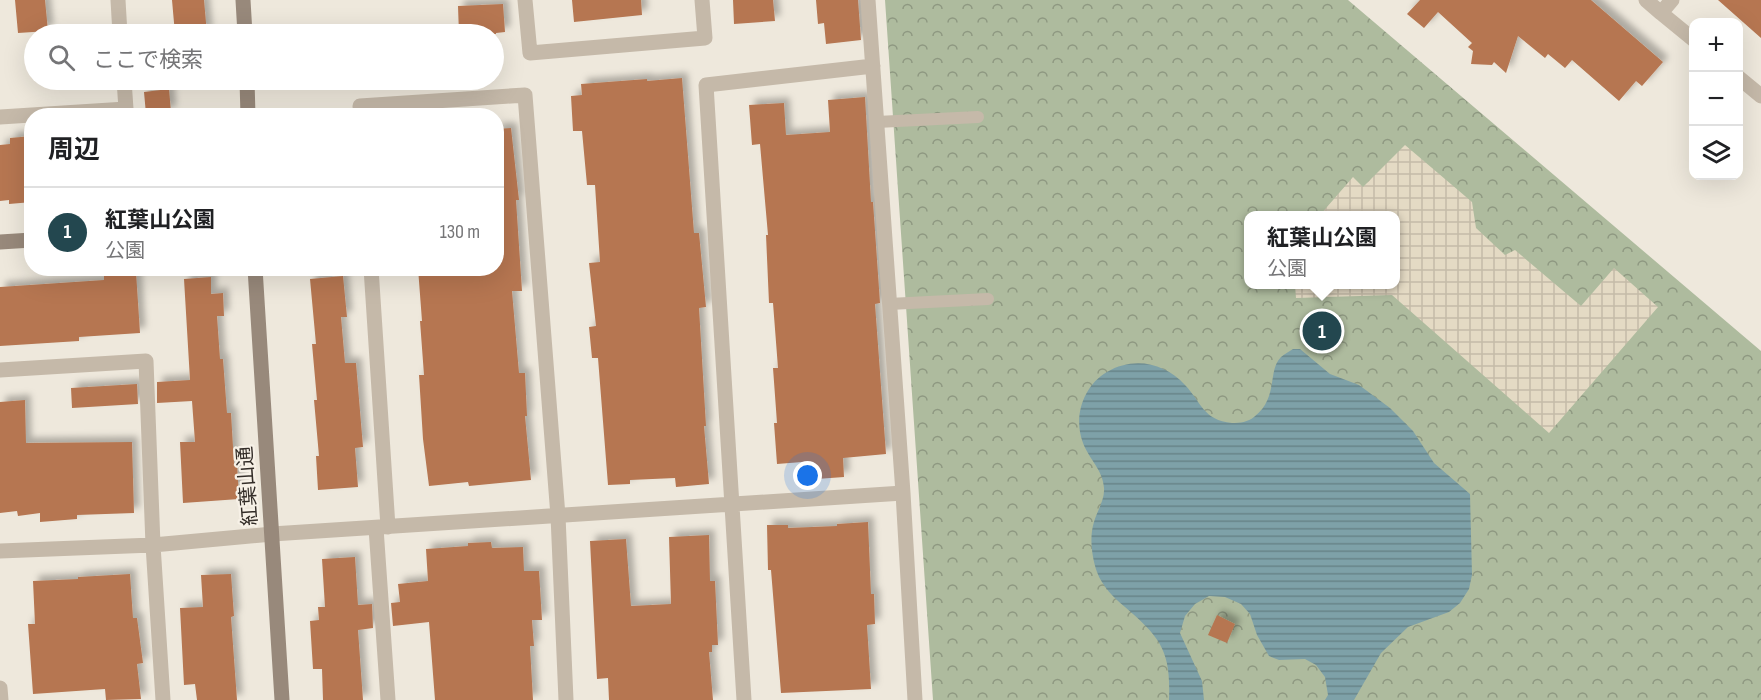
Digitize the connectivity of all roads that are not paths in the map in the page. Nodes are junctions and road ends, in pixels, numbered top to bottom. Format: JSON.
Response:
{"nodes":[{"id":1,"x":118,"y":0,"type":"edge"},
{"id":2,"x":243,"y":0,"type":"edge"},
{"id":3,"x":525,"y":0,"type":"edge"},
{"id":4,"x":702,"y":0,"type":"edge"},
{"id":5,"x":868,"y":0,"type":"edge"},
{"id":6,"x":1646,"y":0,"type":"edge"},
{"id":7,"x":1672,"y":0,"type":"edge"},
{"id":8,"x":1661,"y":13,"type":"junction"},
{"id":9,"x":119,"y":24,"type":"edge"},
{"id":10,"x":244,"y":24,"type":"edge"},
{"id":11,"x":1689,"y":36,"type":"edge"},
{"id":12,"x":873,"y":66,"type":"junction"},
{"id":13,"x":1743,"y":81,"type":"edge"},
{"id":14,"x":125,"y":90,"type":"edge"},
{"id":15,"x":247,"y":90,"type":"edge"},
{"id":16,"x":1761,"y":96,"type":"edge"},
{"id":17,"x":126,"y":108,"type":"edge"},
{"id":18,"x":248,"y":108,"type":"edge"},
{"id":19,"x":360,"y":108,"type":"edge"},
{"id":20,"x":24,"y":115,"type":"edge"},
{"id":21,"x":0,"y":117,"type":"edge"},
{"id":22,"x":978,"y":117,"type":"dead end"},
{"id":23,"x":877,"y":122,"type":"junction"},
{"id":24,"x":24,"y":240,"type":"edge"},
{"id":25,"x":0,"y":242,"type":"edge"},
{"id":26,"x":256,"y":276,"type":"edge"},
{"id":27,"x":371,"y":276,"type":"edge"},
{"id":28,"x":988,"y":299,"type":"dead end"},
{"id":29,"x":890,"y":304,"type":"junction"},
{"id":30,"x":0,"y":370,"type":"edge"},
{"id":31,"x":903,"y":493,"type":"junction"},
{"id":32,"x":733,"y":504,"type":"junction"},
{"id":33,"x":558,"y":516,"type":"junction"},
{"id":34,"x":382,"y":527,"type":"junction"},
{"id":35,"x":272,"y":534,"type":"junction"},
{"id":36,"x":153,"y":545,"type":"junction"},
{"id":37,"x":0,"y":551,"type":"edge"},
{"id":38,"x":0,"y":688,"type":"edge"},
{"id":39,"x":1,"y":700,"type":"edge"},
{"id":40,"x":163,"y":700,"type":"edge"},
{"id":41,"x":282,"y":700,"type":"edge"},
{"id":42,"x":388,"y":700,"type":"edge"},
{"id":43,"x":566,"y":700,"type":"edge"},
{"id":44,"x":744,"y":700,"type":"edge"},
{"id":45,"x":915,"y":700,"type":"edge"}],
"edges":[{"from":1,"to":9,"type":"street"},
{"from":2,"to":10,"type":"street"},
{"from":3,"to":4,"type":"street"},
{"from":5,"to":12,"type":"street"},
{"from":6,"to":8,"type":"street"},
{"from":7,"to":8,"type":"street"},
{"from":8,"to":11,"type":"street"},
{"from":12,"to":23,"type":"street"},
{"from":12,"to":32,"type":"street"},
{"from":13,"to":16,"type":"street"},
{"from":14,"to":17,"type":"street"},
{"from":15,"to":18,"type":"street"},
{"from":19,"to":33,"type":"street"},
{"from":20,"to":21,"type":"street"},
{"from":22,"to":23,"type":"lane"},
{"from":23,"to":29,"type":"street"},
{"from":24,"to":25,"type":"street"},
{"from":26,"to":35,"type":"street","name":"紅葉山通"},
{"from":27,"to":34,"type":"street"},
{"from":28,"to":29,"type":"lane"},
{"from":29,"to":31,"type":"street"},
{"from":30,"to":36,"type":"street"},
{"from":31,"to":32,"type":"street"},
{"from":31,"to":45,"type":"street"},
{"from":32,"to":33,"type":"street"},
{"from":32,"to":44,"type":"street"},
{"from":33,"to":34,"type":"street"},
{"from":33,"to":43,"type":"street"},
{"from":34,"to":35,"type":"street"},
{"from":34,"to":42,"type":"street"},
{"from":35,"to":36,"type":"street"},
{"from":35,"to":41,"type":"street","name":"紅葉山通"},
{"from":36,"to":37,"type":"street"},
{"from":36,"to":40,"type":"street"},
{"from":38,"to":39,"type":"street"}]}
